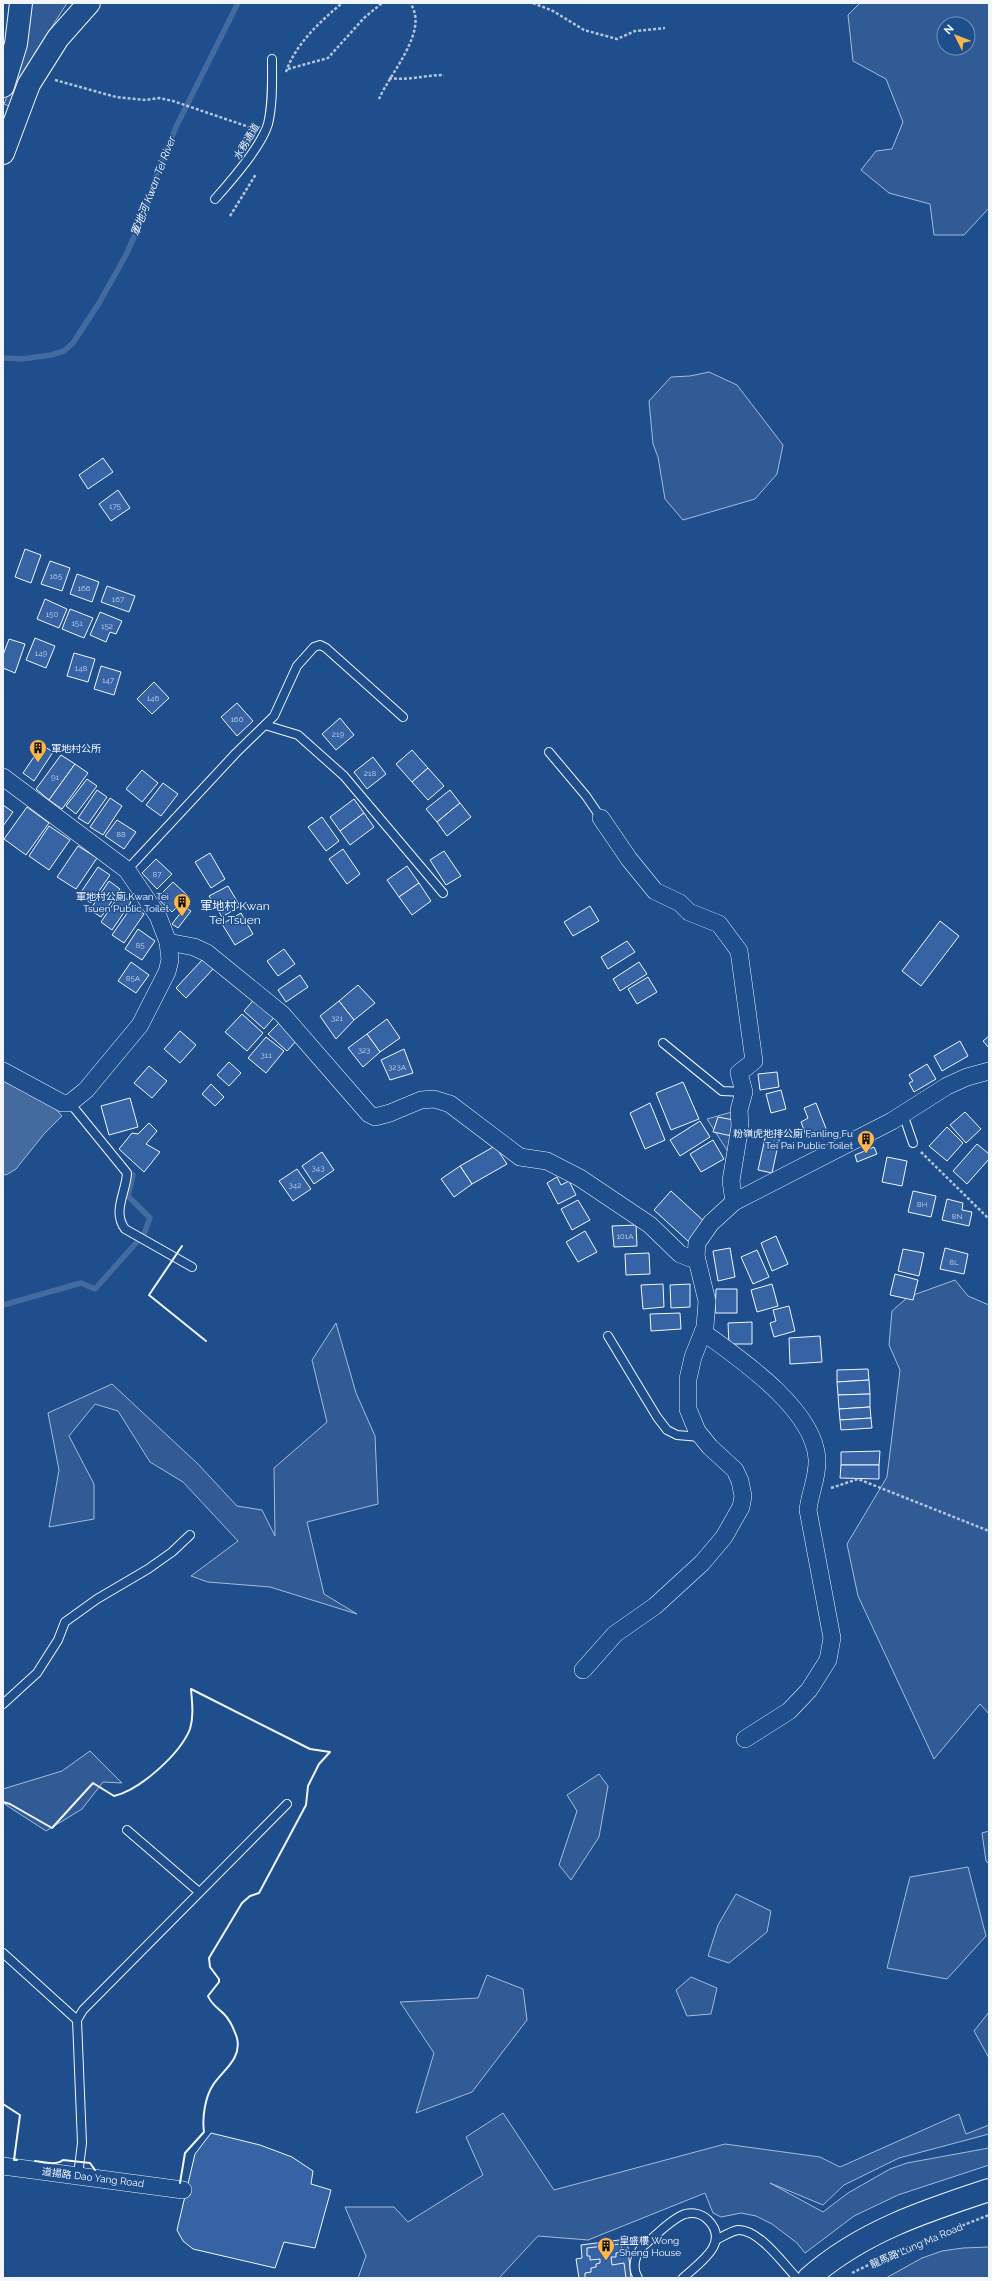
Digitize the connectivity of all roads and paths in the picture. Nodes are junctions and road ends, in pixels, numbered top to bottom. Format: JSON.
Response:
{"nodes":[{"id":1,"x":21,"y":3,"type":"edge"},
{"id":2,"x":89,"y":3,"type":"edge"},
{"id":3,"x":342,"y":3,"type":"edge"},
{"id":4,"x":382,"y":3,"type":"edge"},
{"id":5,"x":410,"y":3,"type":"edge"},
{"id":6,"x":533,"y":3,"type":"edge"},
{"id":7,"x":665,"y":28,"type":"dead end"},
{"id":8,"x":272,"y":59,"type":"dead end"},
{"id":9,"x":288,"y":69,"type":"junction"},
{"id":10,"x":35,"y":74,"type":"junction"},
{"id":11,"x":286,"y":74,"type":"dead end"},
{"id":12,"x":444,"y":74,"type":"dead end"},
{"id":13,"x":389,"y":78,"type":"junction"},
{"id":14,"x":3,"y":86,"type":"edge"},
{"id":15,"x":378,"y":99,"type":"dead end"},
{"id":16,"x":264,"y":132,"type":"junction"},
{"id":17,"x":3,"y":153,"type":"edge"},
{"id":18,"x":215,"y":199,"type":"dead end"},
{"id":19,"x":403,"y":717,"type":"dead end"},
{"id":20,"x":265,"y":725,"type":"junction"},
{"id":21,"x":549,"y":752,"type":"dead end"},
{"id":22,"x":3,"y":777,"type":"edge"},
{"id":23,"x":601,"y":818,"type":"joint"},
{"id":24,"x":127,"y":870,"type":"junction"},
{"id":25,"x":443,"y":892,"type":"dead end"},
{"id":26,"x":168,"y":942,"type":"junction"},
{"id":27,"x":663,"y":1043,"type":"dead end"},
{"id":28,"x":3,"y":1071,"type":"edge"},
{"id":29,"x":989,"y":1071,"type":"edge"},
{"id":30,"x":744,"y":1092,"type":"junction"},
{"id":31,"x":70,"y":1103,"type":"junction"},
{"id":32,"x":903,"y":1114,"type":"junction"},
{"id":33,"x":912,"y":1143,"type":"joint"},
{"id":34,"x":734,"y":1202,"type":"junction"},
{"id":35,"x":989,"y":1218,"type":"edge"},
{"id":36,"x":696,"y":1256,"type":"junction"},
{"id":37,"x":192,"y":1267,"type":"dead end"},
{"id":38,"x":703,"y":1332,"type":"junction"},
{"id":39,"x":608,"y":1336,"type":"dead end"},
{"id":40,"x":702,"y":1437,"type":"junction"},
{"id":41,"x":810,"y":1495,"type":"junction"},
{"id":42,"x":989,"y":1531,"type":"edge"},
{"id":43,"x":190,"y":1535,"type":"dead end"},
{"id":44,"x":583,"y":1670,"type":"dead end"},
{"id":45,"x":3,"y":1704,"type":"edge"},
{"id":46,"x":745,"y":1739,"type":"dead end"},
{"id":47,"x":287,"y":1804,"type":"dead end"},
{"id":48,"x":127,"y":1830,"type":"dead end"},
{"id":49,"x":199,"y":1892,"type":"junction"},
{"id":50,"x":3,"y":1953,"type":"edge"},
{"id":51,"x":77,"y":2020,"type":"junction"},
{"id":52,"x":3,"y":2166,"type":"edge"},
{"id":53,"x":78,"y":2175,"type":"junction"},
{"id":54,"x":183,"y":2190,"type":"dead end"},
{"id":55,"x":989,"y":2190,"type":"edge"},
{"id":56,"x":989,"y":2214,"type":"edge"},
{"id":57,"x":716,"y":2240,"type":"junction"},
{"id":58,"x":848,"y":2275,"type":"dead end"},
{"id":59,"x":638,"y":2278,"type":"edge"},
{"id":60,"x":683,"y":2278,"type":"edge"},
{"id":61,"x":797,"y":2278,"type":"edge"},
{"id":62,"x":809,"y":2278,"type":"edge"}],
"edges":[{"from":1,"to":14,"type":"main road"},
{"from":2,"to":10,"type":"main road"},
{"from":3,"to":9,"type":"path"},
{"from":4,"to":9,"type":"path"},
{"from":5,"to":13,"type":"path"},
{"from":6,"to":7,"type":"path"},
{"from":8,"to":16,"type":"lane","name":"水務通道"},
{"from":9,"to":11,"type":"path"},
{"from":10,"to":16,"type":"path"},
{"from":10,"to":17,"type":"main road"},
{"from":12,"to":13,"type":"path"},
{"from":13,"to":15,"type":"path"},
{"from":16,"to":18,"type":"lane","name":"水務通道"},
{"from":19,"to":20,"type":"lane"},
{"from":20,"to":24,"type":"lane"},
{"from":20,"to":25,"type":"lane"},
{"from":21,"to":23,"type":"lane"},
{"from":22,"to":24,"type":"street"},
{"from":23,"to":30,"type":"street"},
{"from":24,"to":26,"type":"street"},
{"from":26,"to":31,"type":"street"},
{"from":26,"to":36,"type":"street"},
{"from":27,"to":30,"type":"lane"},
{"from":28,"to":31,"type":"street"},
{"from":29,"to":32,"type":"street"},
{"from":30,"to":34,"type":"street"},
{"from":31,"to":37,"type":"lane"},
{"from":32,"to":33,"type":"lane"},
{"from":32,"to":34,"type":"street"},
{"from":33,"to":35,"type":"path"},
{"from":34,"to":36,"type":"street"},
{"from":36,"to":38,"type":"street"},
{"from":38,"to":40,"type":"street"},
{"from":38,"to":41,"type":"street"},
{"from":39,"to":40,"type":"lane"},
{"from":40,"to":44,"type":"street"},
{"from":41,"to":42,"type":"path"},
{"from":41,"to":46,"type":"street"},
{"from":43,"to":45,"type":"lane"},
{"from":47,"to":49,"type":"lane"},
{"from":48,"to":49,"type":"lane"},
{"from":49,"to":51,"type":"lane"},
{"from":50,"to":51,"type":"lane"},
{"from":51,"to":53,"type":"lane"},
{"from":52,"to":53,"type":"street","name":"道揚路 Dao Yang Road"},
{"from":53,"to":54,"type":"street","name":"道揚路 Dao Yang Road"},
{"from":55,"to":62,"type":"main road"},
{"from":56,"to":58,"type":"path","name":"龍馬路 Lung Ma Road"},
{"from":57,"to":59,"type":"lane"},
{"from":57,"to":60,"type":"lane"},
{"from":57,"to":61,"type":"lane"}]}
